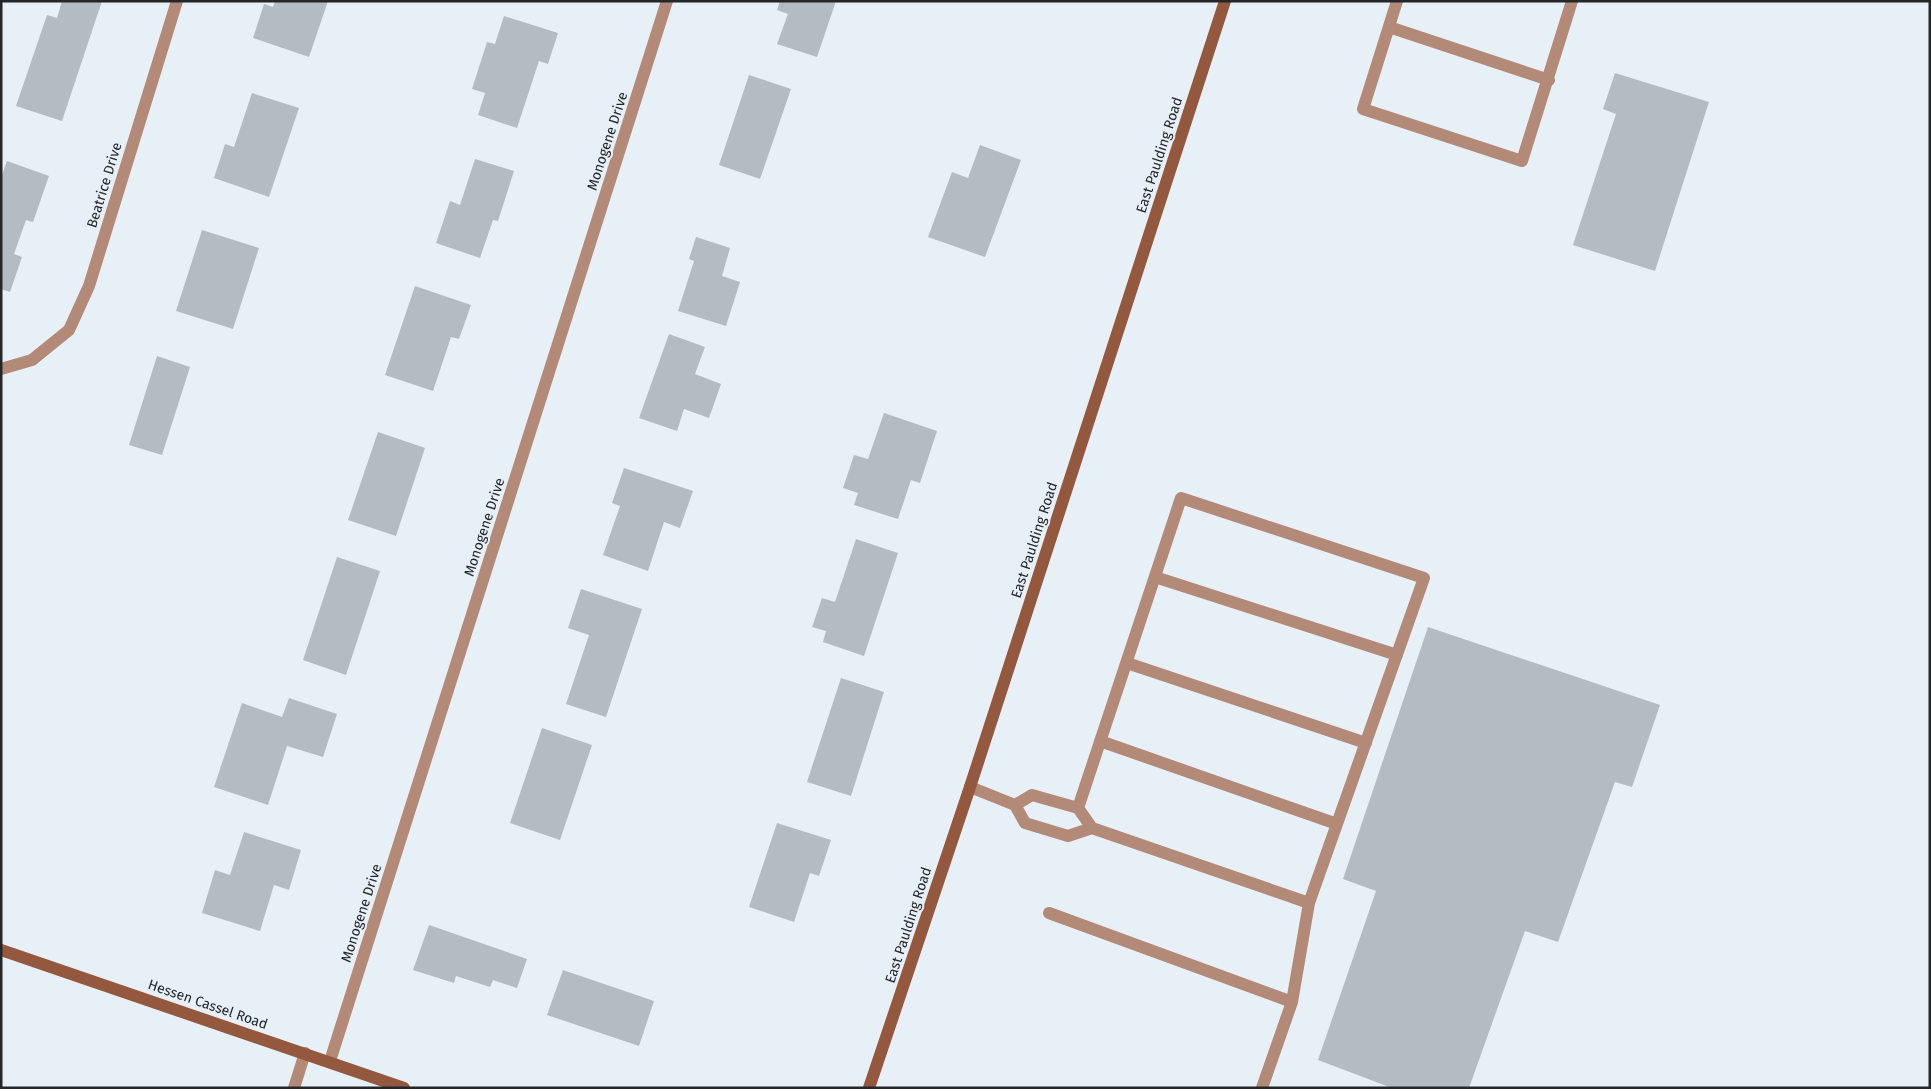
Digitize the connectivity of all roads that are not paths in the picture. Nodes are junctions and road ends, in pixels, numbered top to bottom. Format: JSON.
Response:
{"nodes":[{"id":1,"x":177,"y":1,"type":"edge"},
{"id":2,"x":667,"y":1,"type":"edge"},
{"id":3,"x":1225,"y":1,"type":"edge"},
{"id":4,"x":1397,"y":1,"type":"edge"},
{"id":5,"x":1572,"y":1,"type":"edge"},
{"id":6,"x":1389,"y":27,"type":"junction"},
{"id":7,"x":1549,"y":80,"type":"junction"},
{"id":8,"x":1,"y":368,"type":"edge"},
{"id":9,"x":1155,"y":577,"type":"junction"},
{"id":10,"x":1397,"y":655,"type":"junction"},
{"id":11,"x":1126,"y":663,"type":"junction"},
{"id":12,"x":1100,"y":741,"type":"junction"},
{"id":13,"x":1366,"y":743,"type":"junction"},
{"id":14,"x":970,"y":787,"type":"junction"},
{"id":15,"x":1014,"y":805,"type":"junction"},
{"id":16,"x":1078,"y":808,"type":"junction"},
{"id":17,"x":1337,"y":824,"type":"junction"},
{"id":18,"x":1092,"y":828,"type":"junction"},
{"id":19,"x":1309,"y":903,"type":"junction"},
{"id":20,"x":1049,"y":913,"type":"dead end"},
{"id":21,"x":1,"y":950,"type":"edge"},
{"id":22,"x":1292,"y":1002,"type":"junction"},
{"id":23,"x":306,"y":1053,"type":"junction"},
{"id":24,"x":330,"y":1061,"type":"junction"},
{"id":25,"x":294,"y":1088,"type":"edge"},
{"id":26,"x":404,"y":1088,"type":"edge"},
{"id":27,"x":869,"y":1088,"type":"edge"},
{"id":28,"x":1262,"y":1088,"type":"edge"}],
"edges":[{"from":1,"to":8,"type":"street","name":"Beatrice Drive"},
{"from":2,"to":24,"type":"street","name":"Monogene Drive"},
{"from":3,"to":14,"type":"main road","name":"East Paulding Road"},
{"from":4,"to":6,"type":"street"},
{"from":5,"to":7,"type":"street"},
{"from":6,"to":7,"type":"street"},
{"from":6,"to":7,"type":"street"},
{"from":9,"to":10,"type":"street"},
{"from":9,"to":10,"type":"street"},
{"from":9,"to":11,"type":"street"},
{"from":10,"to":13,"type":"street"},
{"from":11,"to":12,"type":"street"},
{"from":11,"to":13,"type":"street"},
{"from":12,"to":16,"type":"street"},
{"from":12,"to":17,"type":"street"},
{"from":13,"to":17,"type":"street"},
{"from":14,"to":15,"type":"street"},
{"from":14,"to":27,"type":"main road","name":"East Paulding Road"},
{"from":15,"to":16,"type":"street"},
{"from":15,"to":18,"type":"street"},
{"from":16,"to":18,"type":"street"},
{"from":17,"to":19,"type":"street"},
{"from":18,"to":19,"type":"street"},
{"from":19,"to":22,"type":"street"},
{"from":20,"to":22,"type":"street"},
{"from":21,"to":23,"type":"main road","name":"Hessen Cassel Road"},
{"from":22,"to":28,"type":"street"},
{"from":23,"to":24,"type":"main road","name":"Hessen Cassel Road"},
{"from":23,"to":25,"type":"street"},
{"from":24,"to":26,"type":"main road","name":"Hessen Cassel Road"}]}
